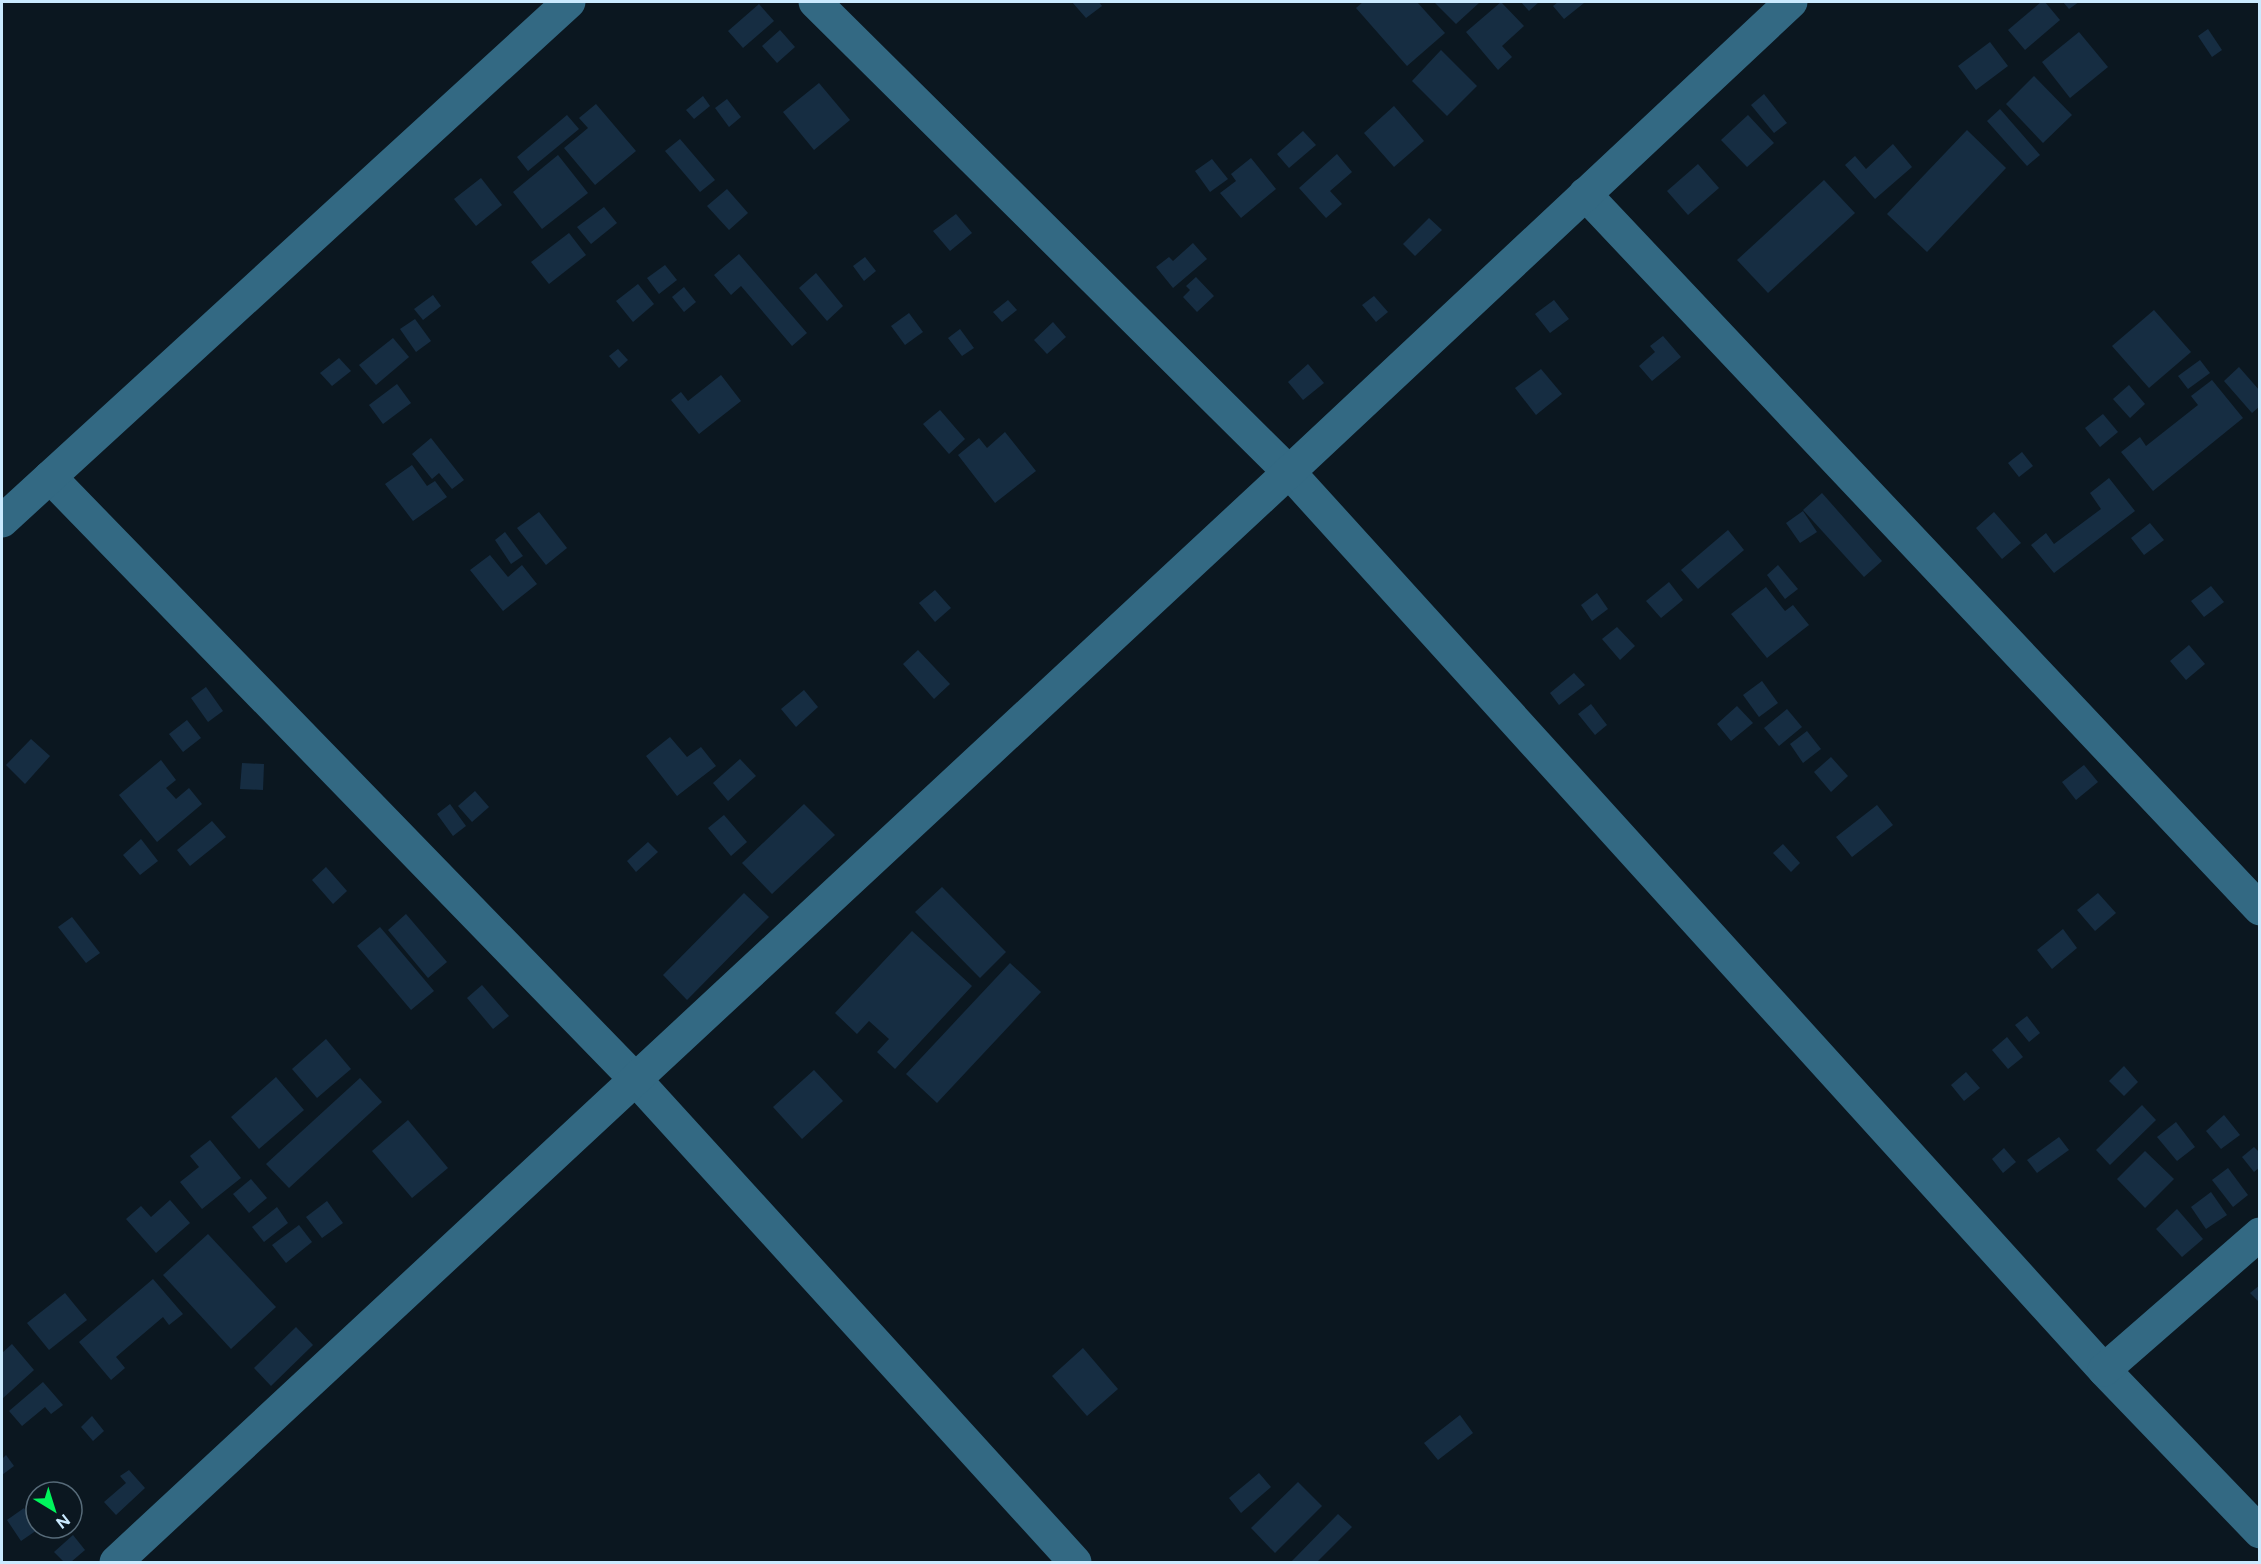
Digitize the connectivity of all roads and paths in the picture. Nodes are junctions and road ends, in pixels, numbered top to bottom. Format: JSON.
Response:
{"nodes":[{"id":1,"x":569,"y":2,"type":"edge"},
{"id":2,"x":815,"y":2,"type":"edge"},
{"id":3,"x":1791,"y":2,"type":"edge"},
{"id":4,"x":1585,"y":194,"type":"junction"},
{"id":5,"x":1289,"y":472,"type":"junction"},
{"id":6,"x":50,"y":477,"type":"junction"},
{"id":7,"x":2,"y":521,"type":"edge"},
{"id":8,"x":2259,"y":909,"type":"edge"},
{"id":9,"x":636,"y":1080,"type":"junction"},
{"id":10,"x":2259,"y":1234,"type":"edge"},
{"id":11,"x":2104,"y":1370,"type":"junction"},
{"id":12,"x":2259,"y":1532,"type":"edge"},
{"id":13,"x":116,"y":1563,"type":"edge"},
{"id":14,"x":1075,"y":1563,"type":"edge"}],
"edges":[{"from":1,"to":6,"type":"street"},
{"from":2,"to":5,"type":"street"},
{"from":3,"to":4,"type":"street"},
{"from":4,"to":5,"type":"street"},
{"from":4,"to":8,"type":"street"},
{"from":5,"to":9,"type":"street"},
{"from":5,"to":11,"type":"street"},
{"from":6,"to":7,"type":"street"},
{"from":6,"to":9,"type":"street"},
{"from":9,"to":13,"type":"street"},
{"from":9,"to":14,"type":"street"},
{"from":10,"to":11,"type":"street"},
{"from":11,"to":12,"type":"street"}]}
